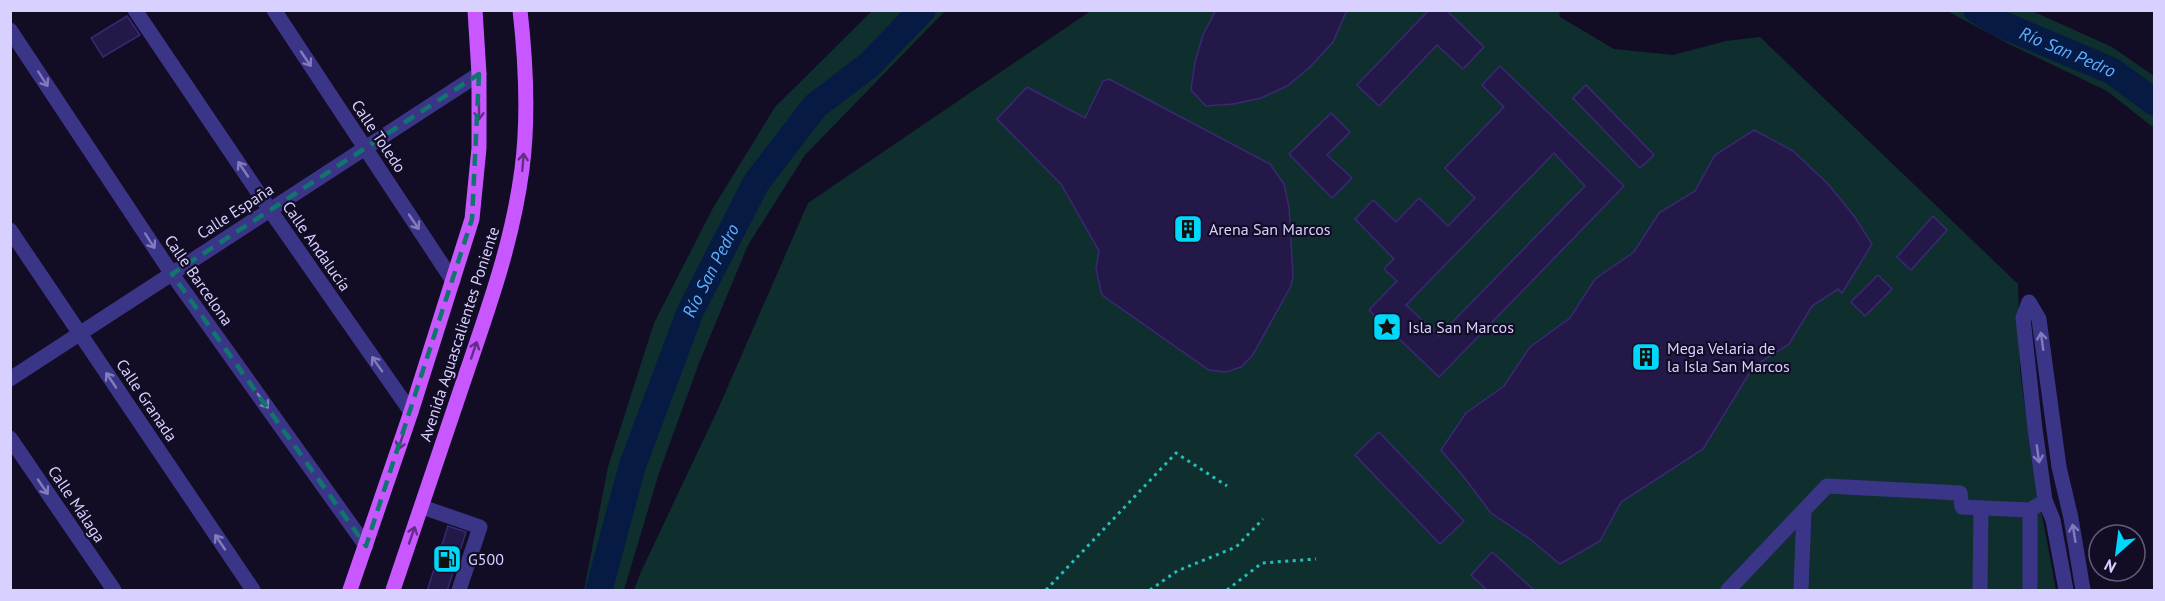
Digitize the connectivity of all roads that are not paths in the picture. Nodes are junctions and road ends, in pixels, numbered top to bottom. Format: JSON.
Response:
{"nodes":[{"id":1,"x":135,"y":10,"type":"edge"},
{"id":2,"x":274,"y":10,"type":"edge"},
{"id":3,"x":475,"y":10,"type":"edge"},
{"id":4,"x":520,"y":10,"type":"edge"},
{"id":5,"x":10,"y":30,"type":"edge"},
{"id":6,"x":479,"y":74,"type":"junction"},
{"id":7,"x":365,"y":148,"type":"junction"},
{"id":8,"x":270,"y":210,"type":"junction"},
{"id":9,"x":10,"y":230,"type":"edge"},
{"id":10,"x":172,"y":274,"type":"junction"},
{"id":11,"x":453,"y":281,"type":"junction"},
{"id":12,"x":80,"y":334,"type":"junction"},
{"id":13,"x":10,"y":379,"type":"edge"},
{"id":14,"x":411,"y":412,"type":"junction"},
{"id":15,"x":10,"y":438,"type":"edge"},
{"id":16,"x":2065,"y":493,"type":"junction"},
{"id":17,"x":2045,"y":500,"type":"junction"},
{"id":18,"x":422,"y":507,"type":"junction"},
{"id":19,"x":1981,"y":508,"type":"junction"},
{"id":20,"x":1804,"y":510,"type":"junction"},
{"id":21,"x":2030,"y":510,"type":"junction"},
{"id":22,"x":366,"y":546,"type":"junction"},
{"id":23,"x":114,"y":591,"type":"edge"},
{"id":24,"x":253,"y":591,"type":"edge"},
{"id":25,"x":350,"y":591,"type":"edge"},
{"id":26,"x":393,"y":591,"type":"edge"},
{"id":27,"x":459,"y":591,"type":"edge"},
{"id":28,"x":1728,"y":591,"type":"edge"},
{"id":29,"x":1802,"y":591,"type":"edge"},
{"id":30,"x":1980,"y":591,"type":"edge"},
{"id":31,"x":2030,"y":591,"type":"edge"},
{"id":32,"x":2067,"y":591,"type":"edge"},
{"id":33,"x":2083,"y":591,"type":"edge"}],
"edges":[{"from":8,"to":1,"type":"street","name":"Calle Andalucía","one_way":true},
{"from":2,"to":7,"type":"street","name":"Calle Toledo","one_way":true},
{"from":3,"to":6,"type":"main road","name":"Avenida Aguascalientes Poniente"},
{"from":18,"to":4,"type":"main road","name":"Avenida Aguascalientes Poniente","one_way":true},
{"from":5,"to":10,"type":"street","name":"Calle Barcelona","one_way":true},
{"from":6,"to":7,"type":"street","name":"Calle España"},
{"from":6,"to":11,"type":"main road","name":"Avenida Aguascalientes Poniente","one_way":true},
{"from":7,"to":8,"type":"street","name":"Calle España"},
{"from":7,"to":11,"type":"street","name":"Calle Toledo","one_way":true},
{"from":8,"to":10,"type":"street","name":"Calle España"},
{"from":14,"to":8,"type":"street","name":"Calle Andalucía","one_way":true},
{"from":9,"to":12,"type":"street","name":"Calle Granada"},
{"from":10,"to":12,"type":"street","name":"Calle España"},
{"from":10,"to":22,"type":"street","name":"Calle Barcelona","one_way":true},
{"from":11,"to":14,"type":"main road","name":"Avenida Aguascalientes Poniente"},
{"from":12,"to":13,"type":"street","name":"Calle España"},
{"from":24,"to":12,"type":"street","name":"Calle Granada","one_way":true},
{"from":14,"to":22,"type":"main road","name":"Avenida Aguascalientes Poniente","one_way":true},
{"from":15,"to":23,"type":"street","name":"Calle Málaga","one_way":true},
{"from":16,"to":17,"type":"street"},
{"from":16,"to":17,"type":"street","one_way":true},
{"from":33,"to":16,"type":"street","one_way":true},
{"from":17,"to":21,"type":"street"},
{"from":17,"to":32,"type":"street"},
{"from":26,"to":18,"type":"main road","name":"Avenida Aguascalientes Poniente","one_way":true},
{"from":18,"to":27,"type":"street"},
{"from":19,"to":20,"type":"street"},
{"from":19,"to":21,"type":"street"},
{"from":19,"to":30,"type":"street"},
{"from":20,"to":28,"type":"street"},
{"from":20,"to":29,"type":"street"},
{"from":21,"to":31,"type":"street"},
{"from":22,"to":25,"type":"main road","name":"Avenida Aguascalientes Poniente"}]}
